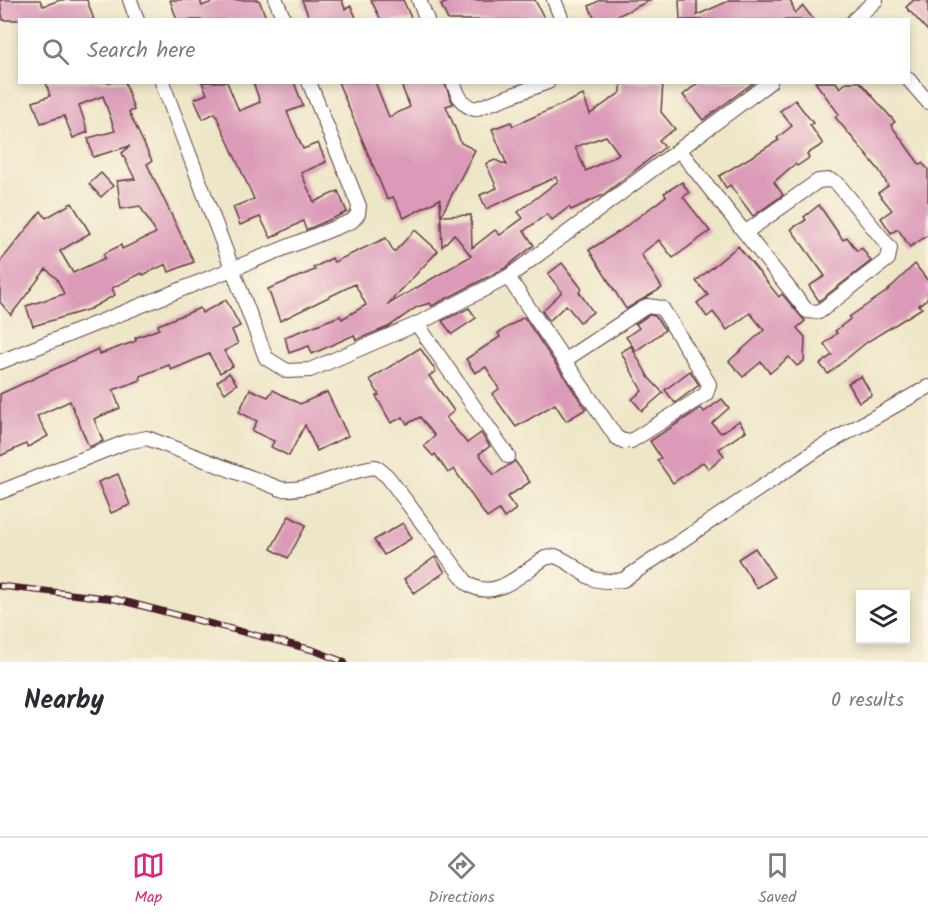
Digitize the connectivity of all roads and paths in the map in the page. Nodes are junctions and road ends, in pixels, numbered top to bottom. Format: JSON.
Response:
{"nodes":[{"id":1,"x":130,"y":0,"type":"edge"},
{"id":2,"x":276,"y":0,"type":"edge"},
{"id":3,"x":418,"y":0,"type":"edge"},
{"id":4,"x":554,"y":0,"type":"edge"},
{"id":5,"x":876,"y":0,"type":"edge"},
{"id":6,"x":136,"y":18,"type":"edge"},
{"id":7,"x":283,"y":18,"type":"edge"},
{"id":8,"x":426,"y":18,"type":"edge"},
{"id":9,"x":561,"y":18,"type":"edge"},
{"id":10,"x":858,"y":18,"type":"edge"},
{"id":11,"x":910,"y":80,"type":"edge"},
{"id":12,"x":163,"y":84,"type":"edge"},
{"id":13,"x":310,"y":84,"type":"edge"},
{"id":14,"x":454,"y":84,"type":"edge"},
{"id":15,"x":543,"y":84,"type":"edge"},
{"id":16,"x":767,"y":84,"type":"edge"},
{"id":17,"x":928,"y":102,"type":"edge"},
{"id":18,"x":680,"y":151,"type":"junction"},
{"id":19,"x":746,"y":232,"type":"junction"},
{"id":20,"x":234,"y":270,"type":"junction"},
{"id":21,"x":508,"y":277,"type":"junction"},
{"id":22,"x":417,"y":324,"type":"junction"},
{"id":23,"x":565,"y":360,"type":"junction"},
{"id":24,"x":0,"y":363,"type":"edge"},
{"id":25,"x":928,"y":387,"type":"edge"},
{"id":26,"x":508,"y":456,"type":"dead end"},
{"id":27,"x":0,"y":492,"type":"edge"}],
"edges":[{"from":1,"to":6,"type":"street"},
{"from":2,"to":7,"type":"street"},
{"from":3,"to":8,"type":"street"},
{"from":4,"to":9,"type":"street"},
{"from":5,"to":10,"type":"street"},
{"from":11,"to":17,"type":"street"},
{"from":12,"to":20,"type":"street"},
{"from":13,"to":20,"type":"street"},
{"from":14,"to":15,"type":"street"},
{"from":16,"to":18,"type":"street"},
{"from":18,"to":19,"type":"street"},
{"from":18,"to":21,"type":"street"},
{"from":19,"to":19,"type":"street"},
{"from":20,"to":22,"type":"street"},
{"from":20,"to":24,"type":"street"},
{"from":21,"to":22,"type":"street"},
{"from":21,"to":23,"type":"street"},
{"from":22,"to":26,"type":"street"},
{"from":23,"to":23,"type":"street"},
{"from":25,"to":27,"type":"street"}]}
